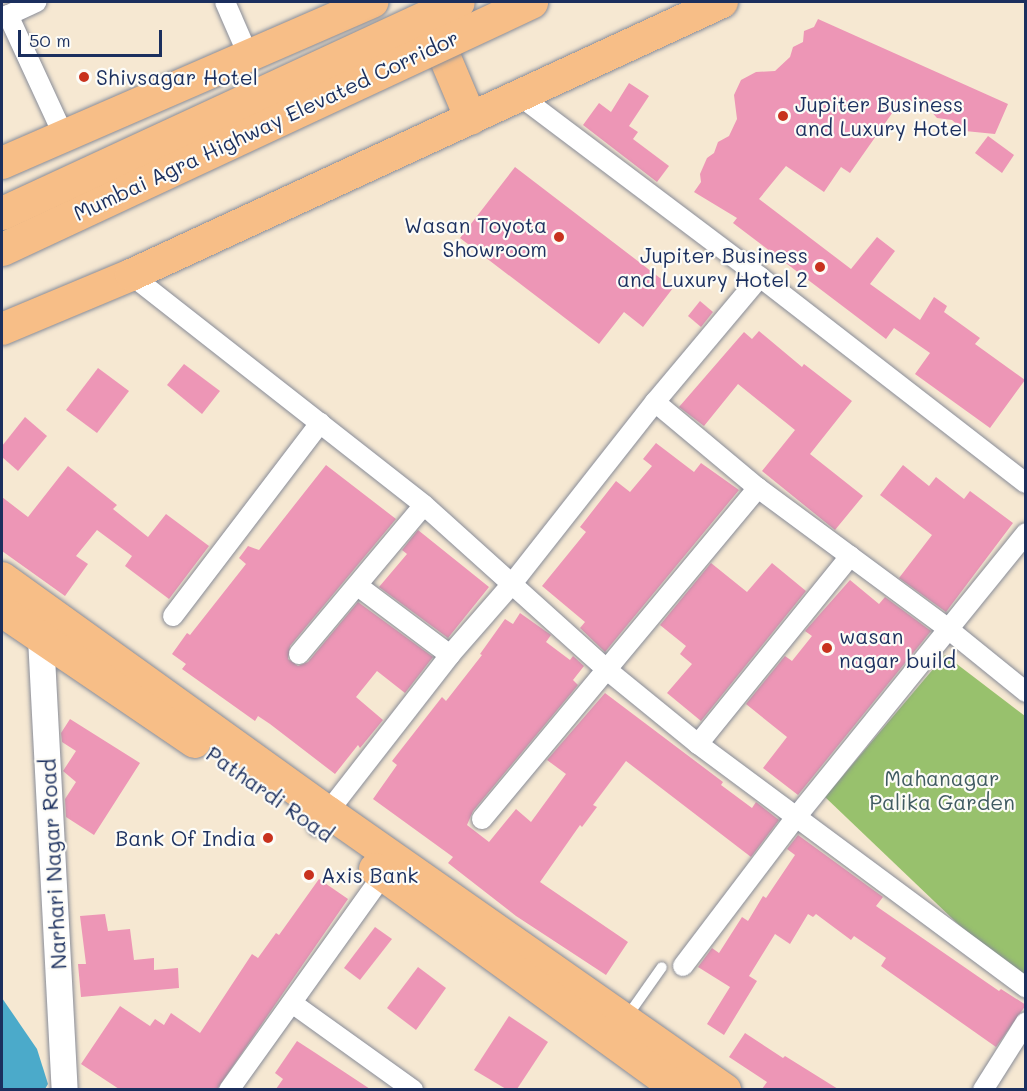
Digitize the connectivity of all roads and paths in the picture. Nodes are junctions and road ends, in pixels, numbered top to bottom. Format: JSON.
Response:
{"nodes":[{"id":1,"x":37,"y":2,"type":"edge"},
{"id":2,"x":225,"y":2,"type":"edge"},
{"id":3,"x":371,"y":2,"type":"edge"},
{"id":4,"x":422,"y":2,"type":"edge"},
{"id":5,"x":458,"y":2,"type":"edge"},
{"id":6,"x":531,"y":2,"type":"edge"},
{"id":7,"x":722,"y":2,"type":"edge"},
{"id":8,"x":5,"y":16,"type":"edge"},
{"id":9,"x":249,"y":57,"type":"junction"},
{"id":10,"x":520,"y":96,"type":"junction"},
{"id":11,"x":471,"y":119,"type":"junction"},
{"id":12,"x":64,"y":136,"type":"junction"},
{"id":13,"x":2,"y":163,"type":"edge"},
{"id":14,"x":2,"y":213,"type":"edge"},
{"id":15,"x":2,"y":249,"type":"edge"},
{"id":16,"x":131,"y":275,"type":"junction"},
{"id":17,"x":760,"y":276,"type":"junction"},
{"id":18,"x":2,"y":329,"type":"edge"},
{"id":19,"x":656,"y":402,"type":"junction"},
{"id":20,"x":320,"y":423,"type":"junction"},
{"id":21,"x":1026,"y":483,"type":"edge"},
{"id":22,"x":758,"y":488,"type":"junction"},
{"id":23,"x":424,"y":506,"type":"junction"},
{"id":24,"x":1026,"y":533,"type":"edge"},
{"id":25,"x":850,"y":556,"type":"junction"},
{"id":26,"x":2,"y":578,"type":"edge"},
{"id":27,"x":512,"y":585,"type":"junction"},
{"id":28,"x":358,"y":586,"type":"junction"},
{"id":29,"x":2,"y":611,"type":"edge"},
{"id":30,"x":173,"y":616,"type":"dead end"},
{"id":31,"x":46,"y":625,"type":"junction"},
{"id":32,"x":947,"y":628,"type":"junction"},
{"id":33,"x":299,"y":654,"type":"dead end"},
{"id":34,"x":450,"y":655,"type":"junction"},
{"id":35,"x":606,"y":669,"type":"junction"},
{"id":36,"x":1026,"y":692,"type":"edge"},
{"id":37,"x":698,"y":744,"type":"junction"},
{"id":38,"x":797,"y":816,"type":"junction"},
{"id":39,"x":323,"y":819,"type":"junction"},
{"id":40,"x":482,"y":819,"type":"dead end"},
{"id":41,"x":383,"y":875,"type":"junction"},
{"id":42,"x":683,"y":966,"type":"dead end"},
{"id":43,"x":662,"y":967,"type":"dead end"},
{"id":44,"x":1026,"y":988,"type":"edge"},
{"id":45,"x":292,"y":1003,"type":"junction"},
{"id":46,"x":625,"y":1021,"type":"junction"},
{"id":47,"x":1026,"y":1022,"type":"edge"},
{"id":48,"x":65,"y":1089,"type":"edge"},
{"id":49,"x":229,"y":1089,"type":"edge"},
{"id":50,"x":413,"y":1089,"type":"edge"},
{"id":51,"x":679,"y":1089,"type":"edge"},
{"id":52,"x":726,"y":1089,"type":"edge"},
{"id":53,"x":983,"y":1089,"type":"edge"}],
"edges":[{"from":1,"to":8,"type":"street"},
{"from":2,"to":9,"type":"street"},
{"from":3,"to":9,"type":"main road"},
{"from":4,"to":11,"type":"main road"},
{"from":5,"to":14,"type":"highway","name":"Mumbai Agra Highway Elevated Corridor","bridge":true},
{"from":6,"to":15,"type":"highway","name":"Mumbai Agra Highway Elevated Corridor","bridge":true},
{"from":7,"to":10,"type":"main road"},
{"from":8,"to":12,"type":"street"},
{"from":9,"to":12,"type":"main road"},
{"from":10,"to":11,"type":"main road"},
{"from":10,"to":17,"type":"street"},
{"from":11,"to":16,"type":"main road"},
{"from":12,"to":13,"type":"main road"},
{"from":16,"to":18,"type":"main road"},
{"from":16,"to":20,"type":"street"},
{"from":17,"to":19,"type":"street"},
{"from":17,"to":21,"type":"street"},
{"from":19,"to":22,"type":"street"},
{"from":19,"to":27,"type":"street"},
{"from":20,"to":23,"type":"street"},
{"from":20,"to":30,"type":"street"},
{"from":22,"to":25,"type":"street"},
{"from":22,"to":35,"type":"street"},
{"from":23,"to":27,"type":"street"},
{"from":23,"to":28,"type":"street"},
{"from":24,"to":32,"type":"street"},
{"from":25,"to":32,"type":"street"},
{"from":25,"to":37,"type":"street"},
{"from":26,"to":31,"type":"main road"},
{"from":27,"to":34,"type":"street"},
{"from":27,"to":35,"type":"street"},
{"from":28,"to":33,"type":"street"},
{"from":28,"to":34,"type":"street"},
{"from":29,"to":31,"type":"main road"},
{"from":31,"to":39,"type":"main road"},
{"from":31,"to":48,"type":"street","name":"Narhari Nagar Road"},
{"from":32,"to":36,"type":"street"},
{"from":32,"to":38,"type":"street"},
{"from":34,"to":39,"type":"street"},
{"from":35,"to":37,"type":"street"},
{"from":35,"to":40,"type":"street"},
{"from":37,"to":38,"type":"street"},
{"from":38,"to":42,"type":"street"},
{"from":38,"to":44,"type":"street"},
{"from":39,"to":41,"type":"main road","name":"Pathardi Road"},
{"from":39,"to":46,"type":"main road"},
{"from":41,"to":45,"type":"street"},
{"from":41,"to":51,"type":"main road","name":"Pathardi Road"},
{"from":43,"to":46,"type":"lane"},
{"from":45,"to":49,"type":"street"},
{"from":45,"to":50,"type":"street"},
{"from":46,"to":52,"type":"main road"},
{"from":47,"to":53,"type":"street"}]}
